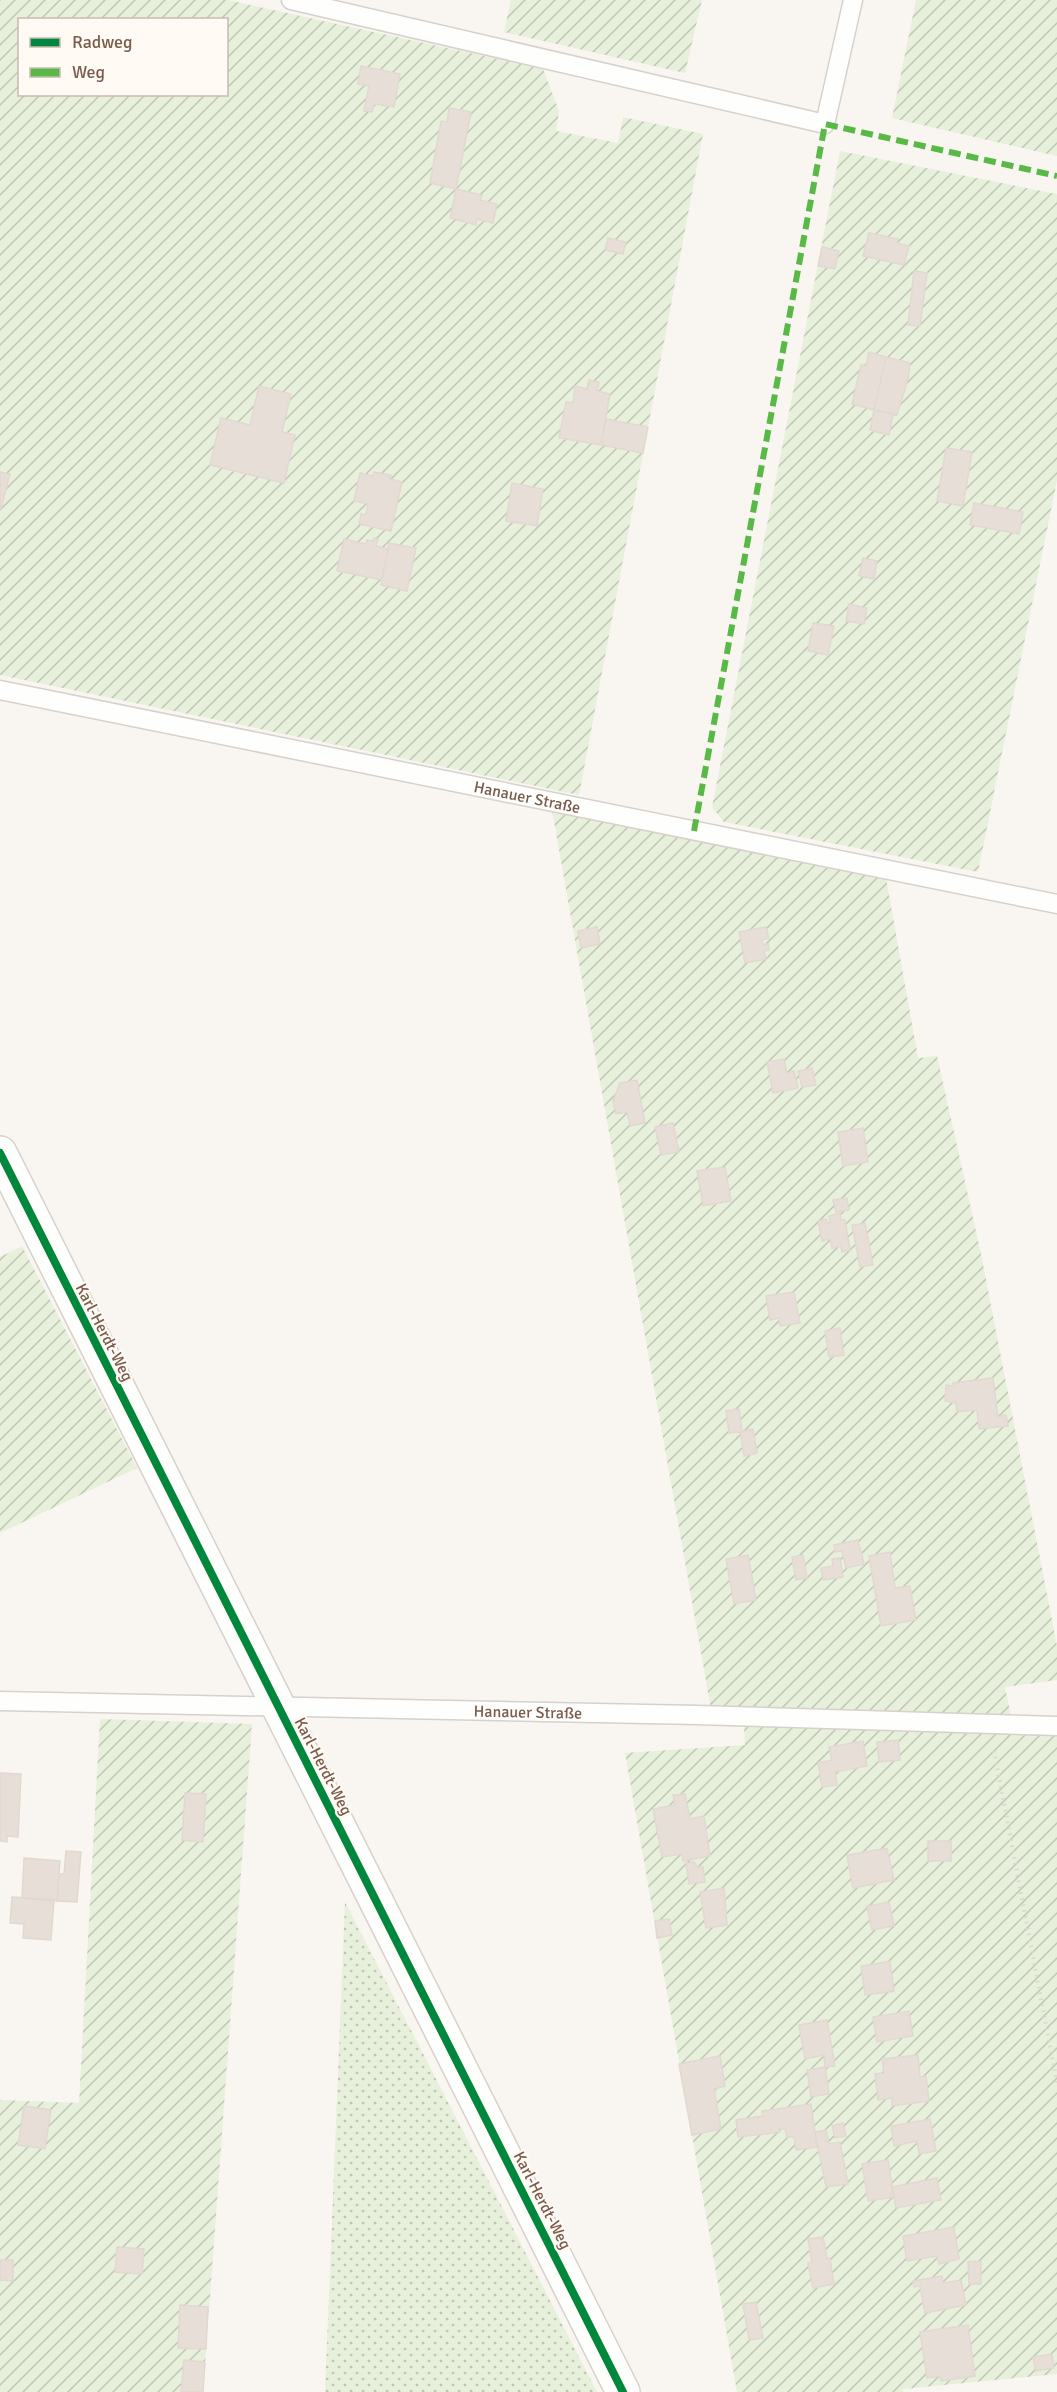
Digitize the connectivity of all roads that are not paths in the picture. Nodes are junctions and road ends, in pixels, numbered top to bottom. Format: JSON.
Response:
{"nodes":[{"id":1,"x":291,"y":0,"type":"edge"},
{"id":2,"x":854,"y":0,"type":"edge"},
{"id":3,"x":0,"y":690,"type":"edge"},
{"id":4,"x":1057,"y":904,"type":"edge"},
{"id":5,"x":0,"y":1153,"type":"edge"},
{"id":6,"x":0,"y":1701,"type":"edge"},
{"id":7,"x":279,"y":1708,"type":"junction"},
{"id":8,"x":1057,"y":1726,"type":"edge"},
{"id":9,"x":623,"y":2392,"type":"edge"}],
"edges":[{"from":1,"to":2,"type":"lane"},
{"from":3,"to":4,"type":"lane","name":"Hanauer Straße"},
{"from":5,"to":7,"type":"street","name":"Karl-Herdt-Weg"},
{"from":6,"to":7,"type":"lane","name":"Hanauer Straße"},
{"from":7,"to":8,"type":"lane","name":"Hanauer Straße"},
{"from":7,"to":9,"type":"street","name":"Karl-Herdt-Weg"}]}
